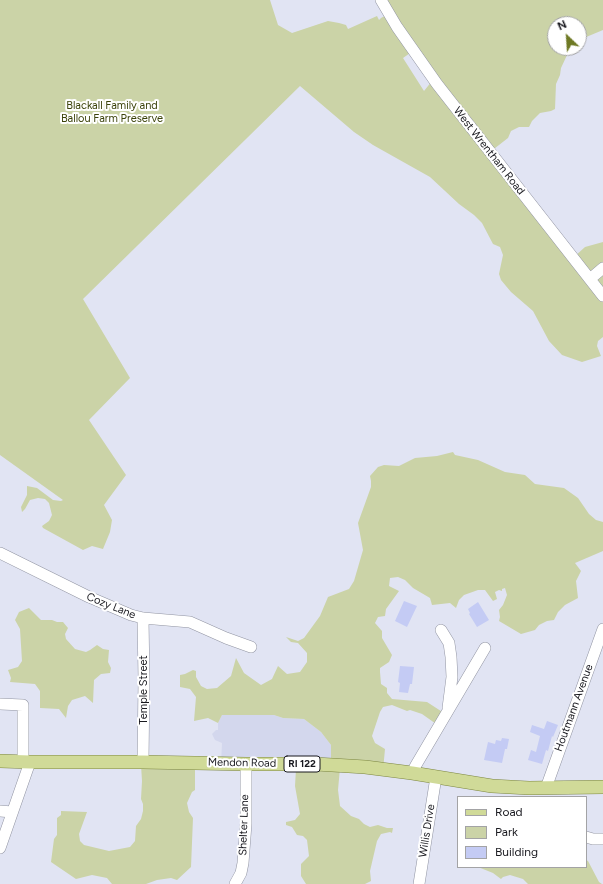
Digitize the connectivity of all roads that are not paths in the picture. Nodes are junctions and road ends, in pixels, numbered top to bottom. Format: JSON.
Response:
{"nodes":[{"id":1,"x":381,"y":0,"type":"edge"},
{"id":2,"x":603,"y":268,"type":"edge"},
{"id":3,"x":590,"y":279,"type":"junction"},
{"id":4,"x":603,"y":296,"type":"edge"},
{"id":5,"x":0,"y":553,"type":"edge"},
{"id":6,"x":143,"y":618,"type":"junction"},
{"id":7,"x":603,"y":629,"type":"edge"},
{"id":8,"x":441,"y":630,"type":"dead end"},
{"id":9,"x":600,"y":646,"type":"edge"},
{"id":10,"x":251,"y":647,"type":"dead end"},
{"id":11,"x":485,"y":648,"type":"dead end"},
{"id":12,"x":0,"y":704,"type":"edge"},
{"id":13,"x":448,"y":711,"type":"junction"},
{"id":14,"x":0,"y":761,"type":"edge"},
{"id":15,"x":26,"y":762,"type":"junction"},
{"id":16,"x":143,"y":762,"type":"junction"},
{"id":17,"x":246,"y":764,"type":"junction"},
{"id":18,"x":412,"y":773,"type":"junction"},
{"id":19,"x":436,"y":777,"type":"junction"},
{"id":20,"x":603,"y":787,"type":"edge"},
{"id":21,"x":546,"y":788,"type":"junction"},
{"id":22,"x":578,"y":792,"type":"edge"},
{"id":23,"x":0,"y":811,"type":"edge"},
{"id":24,"x":12,"y":812,"type":"junction"},
{"id":25,"x":587,"y":837,"type":"edge"},
{"id":26,"x":603,"y":838,"type":"edge"},
{"id":27,"x":0,"y":848,"type":"edge"},
{"id":28,"x":235,"y":884,"type":"edge"},
{"id":29,"x":419,"y":884,"type":"edge"}],
"edges":[{"from":1,"to":3,"type":"street","name":"West Wrentham Road"},
{"from":2,"to":3,"type":"street"},
{"from":3,"to":4,"type":"street","name":"West Wrentham Road"},
{"from":5,"to":6,"type":"street","name":"Cozy Lane"},
{"from":6,"to":10,"type":"street","name":"Cozy Lane"},
{"from":6,"to":16,"type":"street","name":"Temple Street"},
{"from":7,"to":9,"type":"street","name":"Houtmann Avenue"},
{"from":8,"to":13,"type":"street"},
{"from":9,"to":21,"type":"street","name":"Houtmann Avenue"},
{"from":11,"to":13,"type":"street"},
{"from":12,"to":15,"type":"street"},
{"from":13,"to":18,"type":"street"},
{"from":14,"to":15,"type":"main road","name":"Mendon Road","number":"RI 122"},
{"from":15,"to":16,"type":"main road","name":"Mendon Road","number":"RI 122"},
{"from":15,"to":24,"type":"street"},
{"from":16,"to":17,"type":"main road","name":"Mendon Road","number":"RI 122"},
{"from":17,"to":18,"type":"main road","name":"Mendon Road","number":"RI 122"},
{"from":17,"to":28,"type":"street","name":"Shelter Lane"},
{"from":18,"to":19,"type":"main road","name":"Mendon Road","number":"RI 122"},
{"from":19,"to":21,"type":"main road","name":"Mendon Road","number":"RI 122"},
{"from":19,"to":29,"type":"street","name":"Willis Drive"},
{"from":20,"to":22,"type":"main road","name":"Mendon Road","number":"RI 122"},
{"from":21,"to":22,"type":"main road","name":"Mendon Road","number":"RI 122"},
{"from":23,"to":24,"type":"street"},
{"from":24,"to":27,"type":"street"},
{"from":25,"to":26,"type":"street"}]}
